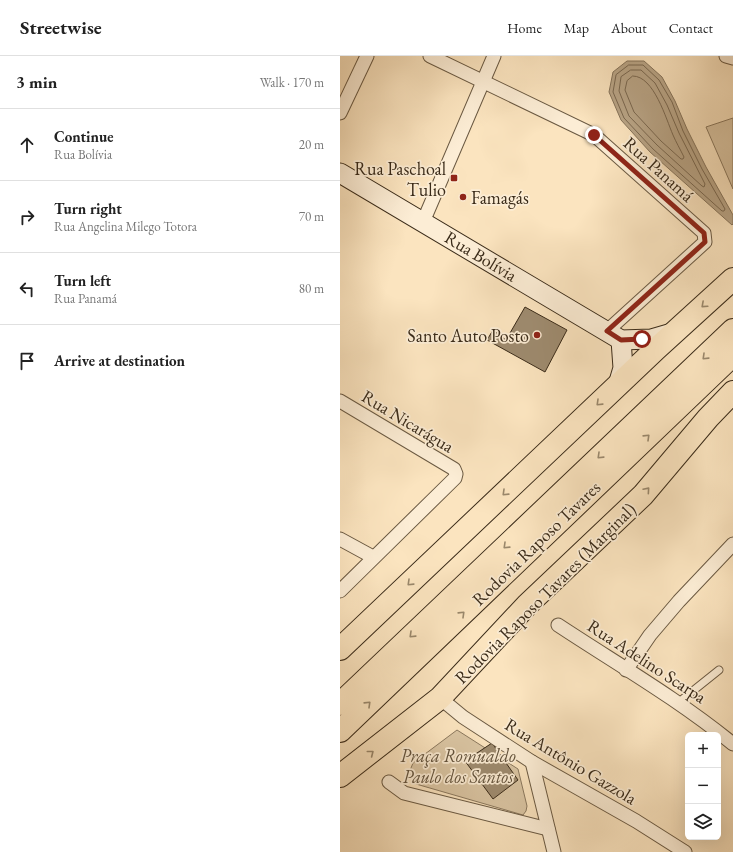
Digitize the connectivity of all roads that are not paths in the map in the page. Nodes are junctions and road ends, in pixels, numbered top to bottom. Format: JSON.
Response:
{"nodes":[{"id":1,"x":367,"y":56,"type":"edge"},
{"id":2,"x":430,"y":56,"type":"edge"},
{"id":3,"x":494,"y":56,"type":"edge"},
{"id":4,"x":726,"y":56,"type":"edge"},
{"id":5,"x":733,"y":58,"type":"edge"},
{"id":6,"x":484,"y":82,"type":"junction"},
{"id":7,"x":340,"y":114,"type":"edge"},
{"id":8,"x":340,"y":173,"type":"edge"},
{"id":9,"x":423,"y":222,"type":"junction"},
{"id":10,"x":733,"y":279,"type":"edge"},
{"id":11,"x":733,"y":330,"type":"edge"},
{"id":12,"x":675,"y":332,"type":"junction"},
{"id":13,"x":614,"y":336,"type":"junction"},
{"id":14,"x":733,"y":355,"type":"edge"},
{"id":15,"x":618,"y":385,"type":"junction"},
{"id":16,"x":733,"y":392,"type":"edge"},
{"id":17,"x":340,"y":401,"type":"edge"},
{"id":18,"x":340,"y":539,"type":"edge"},
{"id":19,"x":733,"y":544,"type":"edge"},
{"id":20,"x":373,"y":557,"type":"junction"},
{"id":21,"x":340,"y":591,"type":"edge"},
{"id":22,"x":558,"y":625,"type":"dead end"},
{"id":23,"x":340,"y":649,"type":"edge"},
{"id":24,"x":626,"y":670,"type":"junction"},
{"id":25,"x":719,"y":670,"type":"dead end"},
{"id":26,"x":440,"y":698,"type":"junction"},
{"id":27,"x":679,"y":702,"type":"junction"},
{"id":28,"x":340,"y":704,"type":"edge"},
{"id":29,"x":340,"y":731,"type":"edge"},
{"id":30,"x":733,"y":744,"type":"edge"},
{"id":31,"x":532,"y":762,"type":"junction"},
{"id":32,"x":340,"y":776,"type":"edge"},
{"id":33,"x":389,"y":782,"type":"dead end"},
{"id":34,"x":548,"y":829,"type":"junction"},
{"id":35,"x":554,"y":852,"type":"edge"},
{"id":36,"x":685,"y":852,"type":"edge"}],
"edges":[{"from":1,"to":7,"type":"street"},
{"from":2,"to":6,"type":"street","name":"Rua Panamá"},
{"from":3,"to":6,"type":"street"},
{"from":4,"to":5,"type":"street"},
{"from":6,"to":9,"type":"street"},
{"from":6,"to":13,"type":"street","name":"Rua Panamá"},
{"from":8,"to":9,"type":"street","name":"Rua Bolívia"},
{"from":9,"to":13,"type":"street","name":"Rua Bolívia"},
{"from":10,"to":12,"type":"highway","one_way":true},
{"from":11,"to":28,"type":"highway","name":"Rodovia Raposo Tavares","one_way":true},
{"from":12,"to":13,"type":"street"},
{"from":12,"to":15,"type":"highway"},
{"from":13,"to":15,"type":"street"},
{"from":29,"to":14,"type":"highway","name":"Rodovia Raposo Tavares","one_way":true},
{"from":15,"to":23,"type":"highway","one_way":true},
{"from":26,"to":16,"type":"highway","name":"Rodovia Raposo Tavares (Marginal)","one_way":true},
{"from":17,"to":20,"type":"street","name":"Rua Nicarágua"},
{"from":18,"to":20,"type":"street"},
{"from":19,"to":24,"type":"street"},
{"from":20,"to":21,"type":"street"},
{"from":22,"to":24,"type":"street","name":"Rua Adelino Scarpa"},
{"from":24,"to":27,"type":"street","name":"Rua Adelino Scarpa"},
{"from":25,"to":27,"type":"lane"},
{"from":26,"to":31,"type":"street","name":"Rua Antônio Gazzola"},
{"from":32,"to":26,"type":"highway","name":"Rodovia Raposo Tavares (Marginal)","one_way":true},
{"from":27,"to":30,"type":"street","name":"Rua Adelino Scarpa"},
{"from":31,"to":34,"type":"street"},
{"from":31,"to":36,"type":"street","name":"Rua Antônio Gazzola"},
{"from":33,"to":34,"type":"street"},
{"from":34,"to":35,"type":"street"}]}
